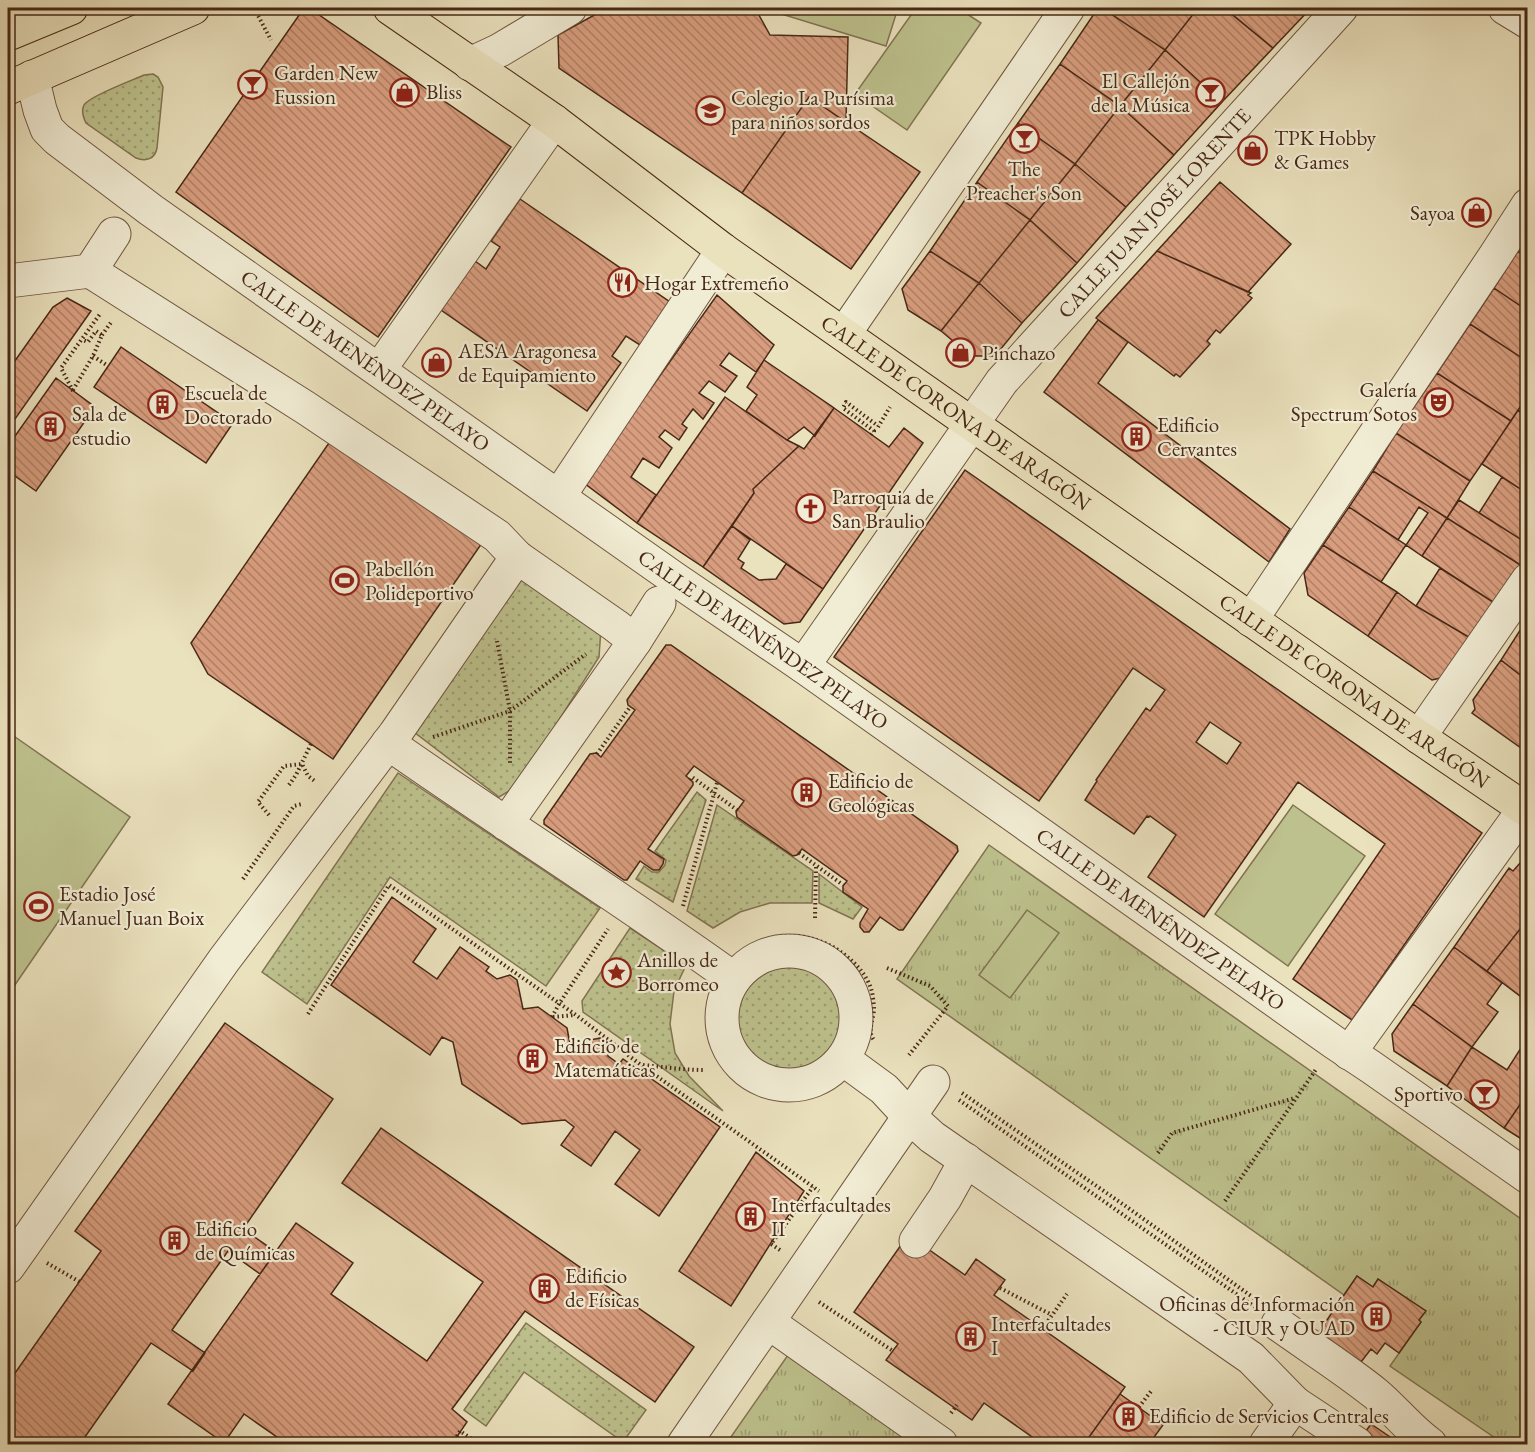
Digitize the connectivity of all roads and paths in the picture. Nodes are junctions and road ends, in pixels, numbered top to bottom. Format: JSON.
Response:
{"nodes":[{"id":1,"x":70,"y":8,"type":"edge"},
{"id":2,"x":193,"y":8,"type":"edge"},
{"id":3,"x":254,"y":8,"type":"edge"},
{"id":4,"x":390,"y":8,"type":"edge"},
{"id":5,"x":570,"y":8,"type":"edge"},
{"id":6,"x":1068,"y":8,"type":"edge"},
{"id":7,"x":1341,"y":8,"type":"edge"},
{"id":8,"x":1505,"y":8,"type":"edge"},
{"id":9,"x":1527,"y":22,"type":"edge"},
{"id":10,"x":8,"y":34,"type":"edge"},
{"id":11,"x":271,"y":40,"type":"dead end"},
{"id":12,"x":470,"y":64,"type":"junction"},
{"id":13,"x":20,"y":83,"type":"edge"},
{"id":14,"x":554,"y":121,"type":"junction"},
{"id":15,"x":1527,"y":205,"type":"edge"},
{"id":16,"x":114,"y":234,"type":"dead end"},
{"id":17,"x":723,"y":250,"type":"junction"},
{"id":18,"x":90,"y":271,"type":"junction"},
{"id":19,"x":8,"y":281,"type":"edge"},
{"id":20,"x":97,"y":319,"type":"dead end"},
{"id":21,"x":112,"y":321,"type":"dead end"},
{"id":22,"x":844,"y":334,"type":"junction"},
{"id":23,"x":102,"y":335,"type":"junction"},
{"id":24,"x":83,"y":340,"type":"junction"},
{"id":25,"x":93,"y":356,"type":"junction"},
{"id":26,"x":108,"y":366,"type":"dead end"},
{"id":27,"x":379,"y":370,"type":"junction"},
{"id":28,"x":890,"y":407,"type":"dead end"},
{"id":29,"x":973,"y":424,"type":"junction"},
{"id":30,"x":878,"y":426,"type":"junction"},
{"id":31,"x":559,"y":496,"type":"junction"},
{"id":32,"x":517,"y":557,"type":"junction"},
{"id":33,"x":1527,"y":580,"type":"edge"},
{"id":34,"x":659,"y":603,"type":"dead end"},
{"id":35,"x":1251,"y":620,"type":"junction"},
{"id":36,"x":495,"y":630,"type":"dead end"},
{"id":37,"x":635,"y":641,"type":"junction"},
{"id":38,"x":590,"y":650,"type":"dead end"},
{"id":39,"x":803,"y":666,"type":"junction"},
{"id":40,"x":630,"y":707,"type":"dead end"},
{"id":41,"x":510,"y":711,"type":"junction"},
{"id":42,"x":432,"y":737,"type":"dead end"},
{"id":43,"x":1419,"y":737,"type":"junction"},
{"id":44,"x":388,"y":743,"type":"junction"},
{"id":45,"x":311,"y":744,"type":"dead end"},
{"id":46,"x":597,"y":754,"type":"dead end"},
{"id":47,"x":302,"y":764,"type":"junction"},
{"id":48,"x":510,"y":774,"type":"dead end"},
{"id":49,"x":690,"y":780,"type":"dead end"},
{"id":50,"x":316,"y":782,"type":"dead end"},
{"id":51,"x":717,"y":783,"type":"dead end"},
{"id":52,"x":289,"y":785,"type":"dead end"},
{"id":53,"x":714,"y":794,"type":"junction"},
{"id":54,"x":1526,"y":808,"type":"edge"},
{"id":55,"x":737,"y":810,"type":"dead end"},
{"id":56,"x":269,"y":815,"type":"dead end"},
{"id":57,"x":506,"y":824,"type":"junction"},
{"id":58,"x":799,"y":854,"type":"dead end"},
{"id":59,"x":816,"y":866,"type":"junction"},
{"id":60,"x":843,"y":885,"type":"dead end"},
{"id":61,"x":682,"y":909,"type":"dead end"},
{"id":62,"x":815,"y":918,"type":"dead end"},
{"id":63,"x":610,"y":925,"type":"dead end"},
{"id":64,"x":887,"y":968,"type":"dead end"},
{"id":65,"x":734,"y":979,"type":"junction"},
{"id":66,"x":559,"y":1004,"type":"junction"},
{"id":67,"x":308,"y":1014,"type":"dead end"},
{"id":68,"x":576,"y":1015,"type":"junction"},
{"id":69,"x":1349,"y":1053,"type":"junction"},
{"id":70,"x":909,"y":1056,"type":"dead end"},
{"id":71,"x":843,"y":1059,"type":"junction"},
{"id":72,"x":641,"y":1065,"type":"junction"},
{"id":73,"x":1319,"y":1066,"type":"dead end"},
{"id":74,"x":705,"y":1070,"type":"dead end"},
{"id":75,"x":947,"y":1088,"type":"joint"},
{"id":76,"x":1296,"y":1098,"type":"junction"},
{"id":77,"x":909,"y":1116,"type":"junction"},
{"id":78,"x":1158,"y":1153,"type":"dead end"},
{"id":79,"x":966,"y":1160,"type":"junction"},
{"id":80,"x":1527,"y":1176,"type":"edge"},
{"id":81,"x":813,"y":1187,"type":"junction"},
{"id":82,"x":820,"y":1192,"type":"dead end"},
{"id":83,"x":1225,"y":1201,"type":"dead end"},
{"id":84,"x":1119,"y":1212,"type":"dead end"},
{"id":85,"x":916,"y":1240,"type":"dead end"},
{"id":86,"x":781,"y":1251,"type":"dead end"},
{"id":87,"x":43,"y":1262,"type":"dead end"},
{"id":88,"x":8,"y":1267,"type":"edge"},
{"id":89,"x":80,"y":1282,"type":"dead end"},
{"id":90,"x":1000,"y":1288,"type":"dead end"},
{"id":91,"x":1067,"y":1294,"type":"dead end"},
{"id":92,"x":814,"y":1298,"type":"dead end"},
{"id":93,"x":1052,"y":1315,"type":"junction"},
{"id":94,"x":1272,"y":1315,"type":"junction"},
{"id":95,"x":768,"y":1322,"type":"junction"},
{"id":96,"x":1043,"y":1328,"type":"dead end"},
{"id":97,"x":892,"y":1351,"type":"dead end"},
{"id":98,"x":1251,"y":1358,"type":"junction"},
{"id":99,"x":1152,"y":1390,"type":"dead end"},
{"id":100,"x":1295,"y":1403,"type":"junction"},
{"id":101,"x":1139,"y":1407,"type":"dead end"},
{"id":102,"x":1419,"y":1441,"type":"edge"},
{"id":103,"x":452,"y":1444,"type":"edge"},
{"id":104,"x":479,"y":1444,"type":"edge"},
{"id":105,"x":684,"y":1444,"type":"edge"},
{"id":106,"x":941,"y":1444,"type":"edge"},
{"id":107,"x":1266,"y":1444,"type":"edge"},
{"id":108,"x":1357,"y":1444,"type":"edge"}],
"edges":[{"from":1,"to":10,"type":"main road"},
{"from":2,"to":13,"type":"main road"},
{"from":3,"to":11,"type":"path"},
{"from":4,"to":12,"type":"main road","name":"CALLE DE CORONA DE ARAGÓN"},
{"from":5,"to":12,"type":"street"},
{"from":6,"to":22,"type":"street"},
{"from":7,"to":29,"type":"street","name":"CALLE JUAN JOSÉ LORENTE"},
{"from":8,"to":9,"type":"street"},
{"from":12,"to":14,"type":"main road","name":"CALLE DE CORONA DE ARAGÓN"},
{"from":13,"to":27,"type":"street","name":"CALLE DE MENÉNDEZ PELAYO"},
{"from":14,"to":17,"type":"main road","name":"CALLE DE CORONA DE ARAGÓN"},
{"from":14,"to":27,"type":"street"},
{"from":15,"to":35,"type":"street"},
{"from":16,"to":18,"type":"street"},
{"from":17,"to":22,"type":"main road","name":"CALLE DE CORONA DE ARAGÓN"},
{"from":17,"to":31,"type":"street"},
{"from":18,"to":19,"type":"street"},
{"from":18,"to":32,"type":"street"},
{"from":20,"to":24,"type":"path"},
{"from":21,"to":23,"type":"path"},
{"from":22,"to":29,"type":"main road","name":"CALLE DE CORONA DE ARAGÓN"},
{"from":23,"to":24,"type":"path"},
{"from":23,"to":25,"type":"path"},
{"from":24,"to":25,"type":"path"},
{"from":25,"to":26,"type":"path"},
{"from":27,"to":31,"type":"street","name":"CALLE DE MENÉNDEZ PELAYO"},
{"from":28,"to":30,"type":"path"},
{"from":29,"to":35,"type":"main road","name":"CALLE DE CORONA DE ARAGÓN"},
{"from":29,"to":39,"type":"street","name":"CALLE JUAN JOSÉ LORENTE"},
{"from":30,"to":30,"type":"path"},
{"from":31,"to":39,"type":"street","name":"CALLE DE MENÉNDEZ PELAYO"},
{"from":32,"to":37,"type":"street"},
{"from":32,"to":44,"type":"street"},
{"from":33,"to":43,"type":"street"},
{"from":34,"to":37,"type":"street"},
{"from":35,"to":43,"type":"main road","name":"CALLE DE CORONA DE ARAGÓN"},
{"from":36,"to":41,"type":"path"},
{"from":37,"to":57,"type":"street"},
{"from":38,"to":41,"type":"path"},
{"from":39,"to":69,"type":"street","name":"CALLE DE MENÉNDEZ PELAYO"},
{"from":40,"to":46,"type":"path"},
{"from":41,"to":42,"type":"path"},
{"from":41,"to":48,"type":"path"},
{"from":43,"to":54,"type":"main road","name":"CALLE DE CORONA DE ARAGÓN"},
{"from":44,"to":57,"type":"street"},
{"from":44,"to":88,"type":"street"},
{"from":45,"to":47,"type":"path"},
{"from":47,"to":50,"type":"path"},
{"from":47,"to":52,"type":"path"},
{"from":47,"to":56,"type":"path"},
{"from":49,"to":53,"type":"path"},
{"from":51,"to":53,"type":"path"},
{"from":53,"to":55,"type":"path"},
{"from":53,"to":61,"type":"path"},
{"from":54,"to":69,"type":"street"},
{"from":57,"to":65,"type":"street"},
{"from":58,"to":59,"type":"path"},
{"from":59,"to":60,"type":"path"},
{"from":59,"to":62,"type":"path"},
{"from":63,"to":66,"type":"path"},
{"from":64,"to":70,"type":"path"},
{"from":65,"to":71,"type":"street"},
{"from":65,"to":71,"type":"street"},
{"from":66,"to":67,"type":"path"},
{"from":66,"to":68,"type":"path"},
{"from":66,"to":68,"type":"path"},
{"from":68,"to":72,"type":"path"},
{"from":69,"to":80,"type":"street","name":"CALLE DE MENÉNDEZ PELAYO"},
{"from":71,"to":77,"type":"street"},
{"from":72,"to":74,"type":"path"},
{"from":72,"to":81,"type":"path"},
{"from":73,"to":76,"type":"path"},
{"from":75,"to":77,"type":"street"},
{"from":75,"to":94,"type":"path"},
{"from":76,"to":78,"type":"path"},
{"from":76,"to":83,"type":"path"},
{"from":77,"to":79,"type":"street"},
{"from":77,"to":95,"type":"street"},
{"from":79,"to":85,"type":"street"},
{"from":79,"to":98,"type":"street"},
{"from":81,"to":82,"type":"path"},
{"from":81,"to":86,"type":"path"},
{"from":84,"to":94,"type":"path"},
{"from":87,"to":89,"type":"path"},
{"from":90,"to":93,"type":"path"},
{"from":91,"to":93,"type":"path"},
{"from":92,"to":97,"type":"path"},
{"from":93,"to":96,"type":"path"},
{"from":94,"to":102,"type":"street"},
{"from":95,"to":105,"type":"street"},
{"from":95,"to":106,"type":"street"},
{"from":98,"to":100,"type":"street"},
{"from":98,"to":102,"type":"street"},
{"from":99,"to":101,"type":"path"},
{"from":100,"to":107,"type":"street"},
{"from":100,"to":108,"type":"street"},
{"from":103,"to":104,"type":"path"}]}
